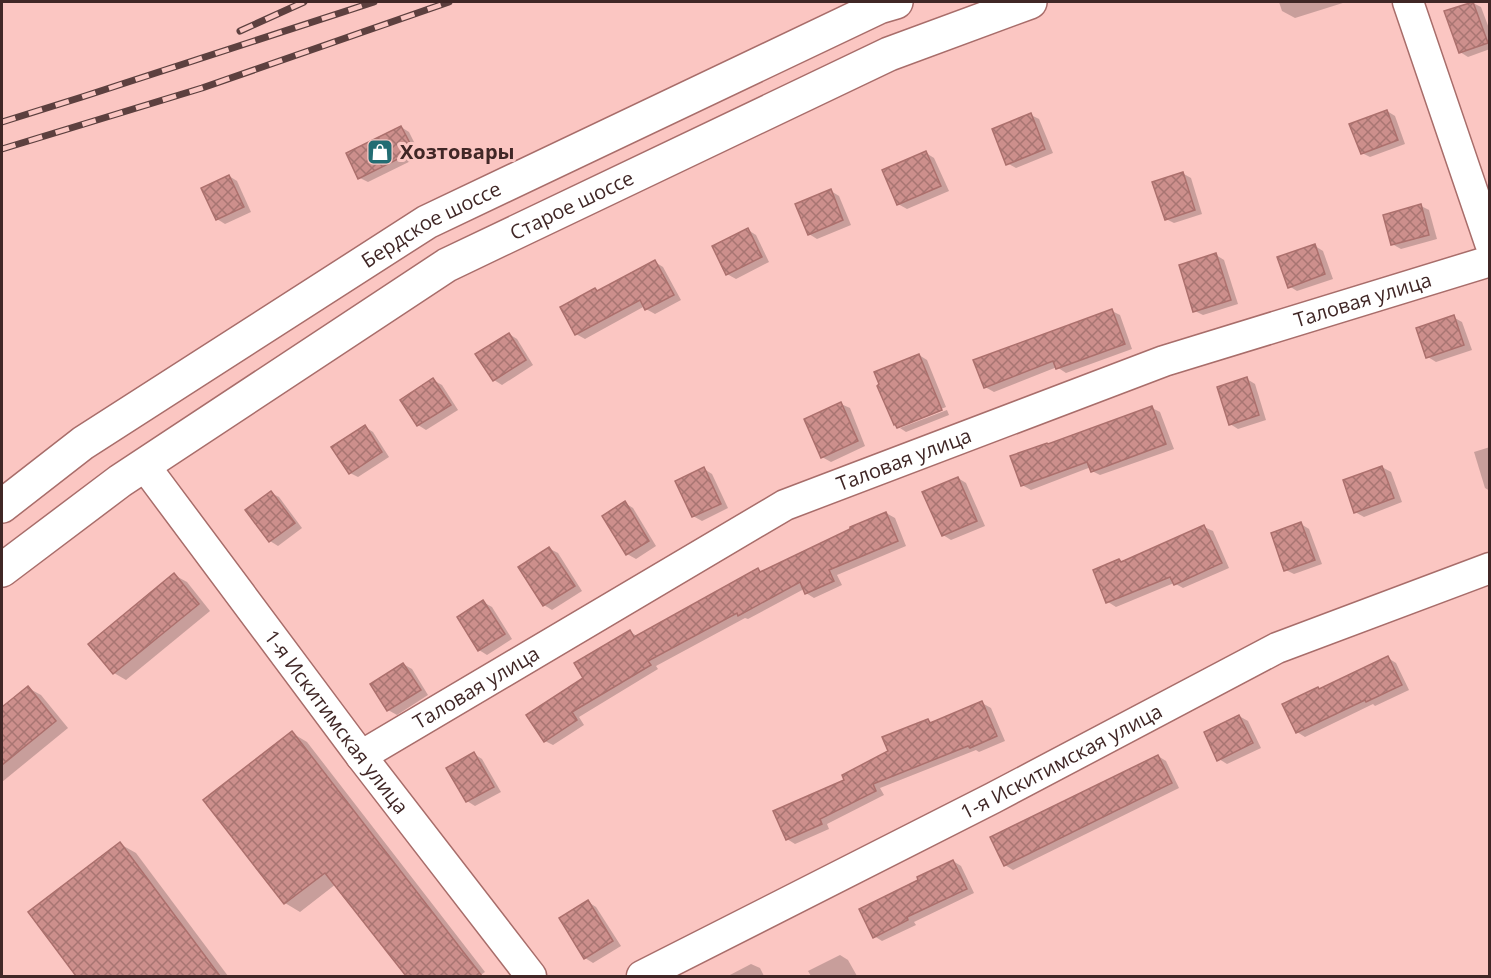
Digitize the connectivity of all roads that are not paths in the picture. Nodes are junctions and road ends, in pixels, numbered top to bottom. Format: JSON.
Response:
{"nodes":[{"id":1,"x":896,"y":2,"type":"edge"},
{"id":2,"x":1030,"y":2,"type":"edge"},
{"id":3,"x":1408,"y":2,"type":"edge"},
{"id":4,"x":1490,"y":243,"type":"edge"},
{"id":5,"x":1490,"y":261,"type":"edge"},
{"id":6,"x":144,"y":465,"type":"junction"},
{"id":7,"x":2,"y":506,"type":"edge"},
{"id":8,"x":1490,"y":568,"type":"edge"},
{"id":9,"x":2,"y":570,"type":"edge"},
{"id":10,"x":361,"y":756,"type":"junction"},
{"id":11,"x":531,"y":976,"type":"edge"},
{"id":12,"x":642,"y":976,"type":"edge"}],
"edges":[{"from":1,"to":7,"type":"highway","name":"Бердское шоссе"},
{"from":2,"to":6,"type":"highway","name":"Старое шоссе"},
{"from":3,"to":4,"type":"street"},
{"from":5,"to":10,"type":"street","name":"Таловая улица"},
{"from":6,"to":9,"type":"highway"},
{"from":6,"to":10,"type":"street","name":"1-я Искитимская улица"},
{"from":8,"to":12,"type":"street","name":"1-я Искитимская улица"},
{"from":10,"to":11,"type":"street","name":"1-я Искитимская улица"}]}
